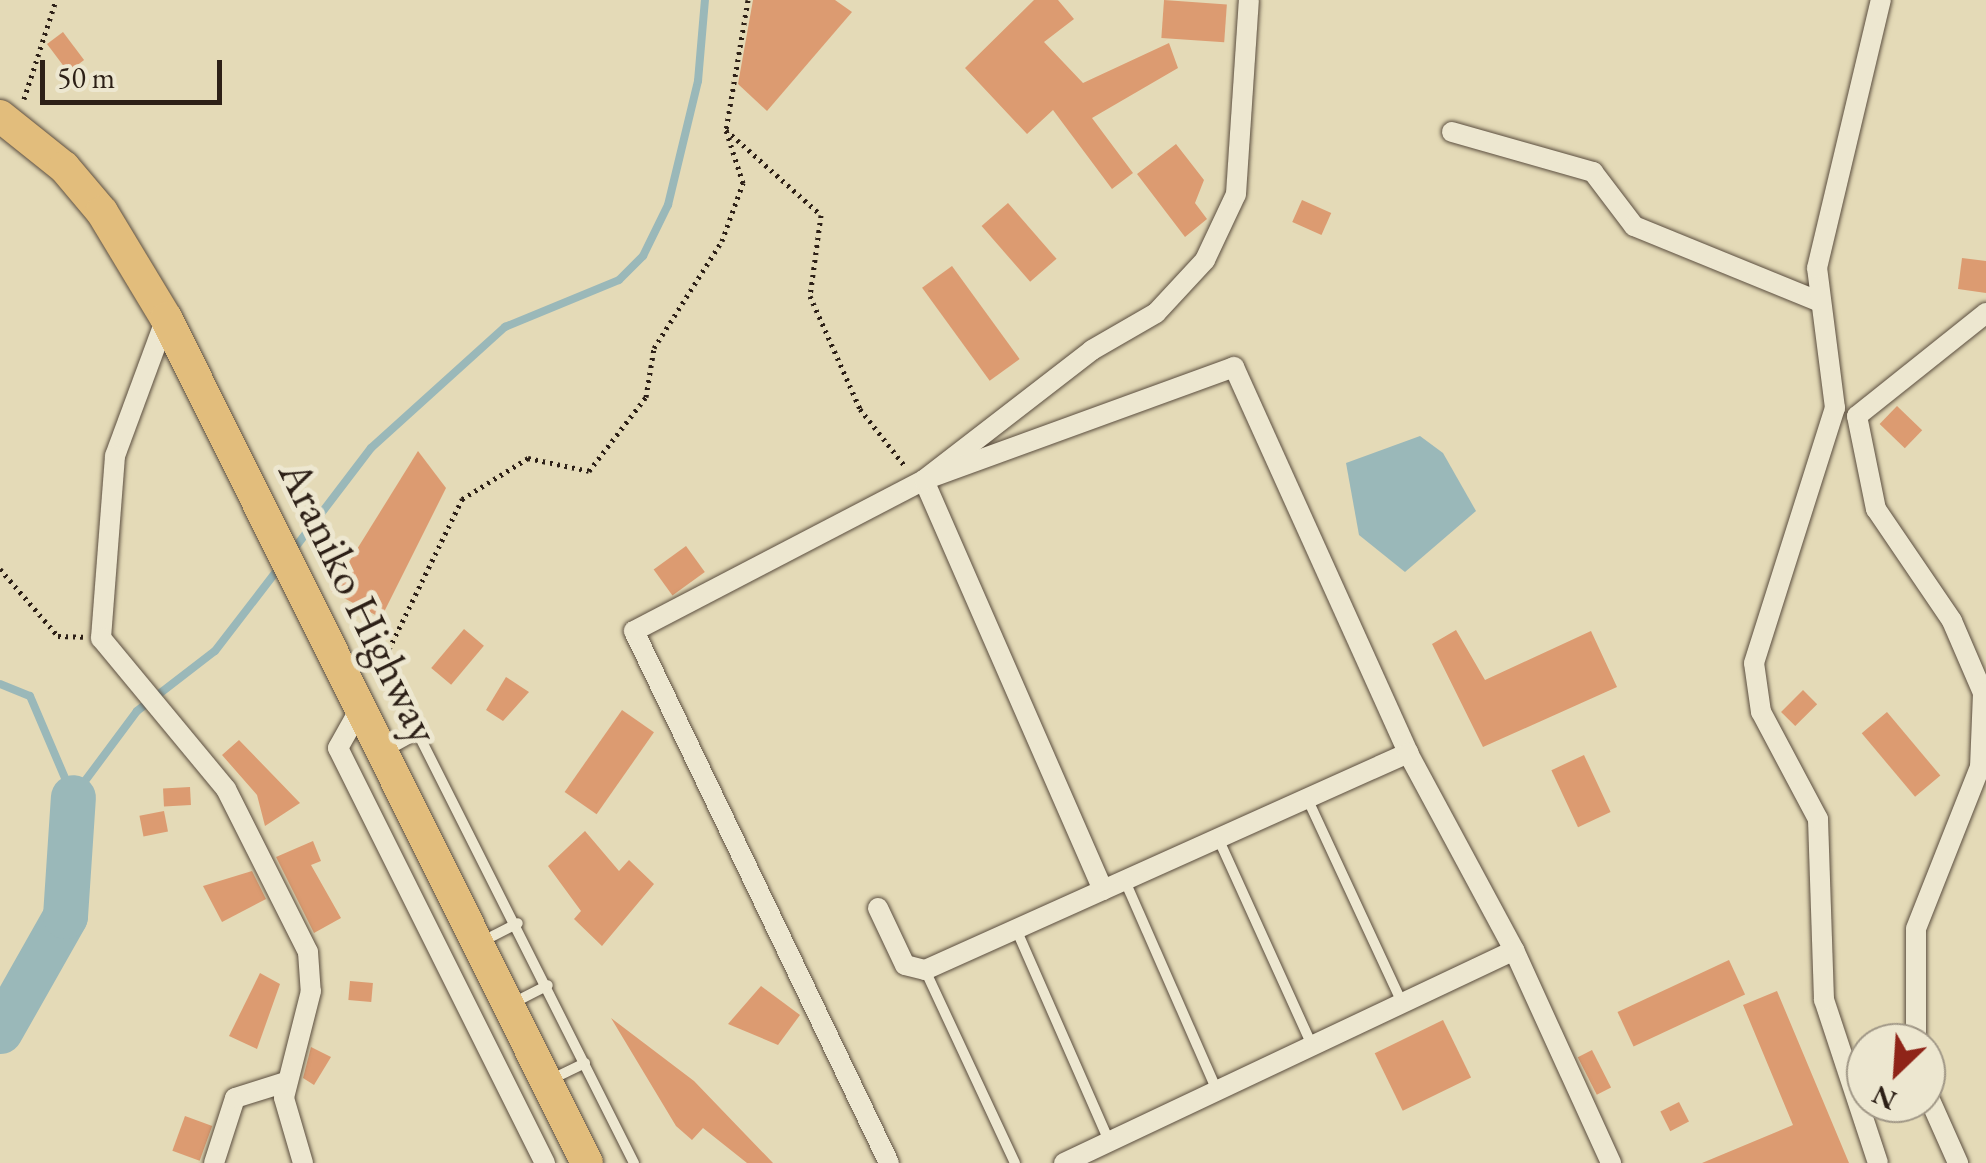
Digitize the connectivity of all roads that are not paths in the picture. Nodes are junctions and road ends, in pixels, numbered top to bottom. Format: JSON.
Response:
{"nodes":[{"id":1,"x":1248,"y":0,"type":"edge"},
{"id":2,"x":1881,"y":0,"type":"edge"},
{"id":3,"x":7,"y":121,"type":"edge"},
{"id":4,"x":1452,"y":132,"type":"dead end"},
{"id":5,"x":1818,"y":302,"type":"junction"},
{"id":6,"x":1986,"y":313,"type":"edge"},
{"id":7,"x":166,"y":318,"type":"junction"},
{"id":8,"x":1835,"y":408,"type":"junction"},
{"id":9,"x":1857,"y":416,"type":"junction"},
{"id":10,"x":924,"y":480,"type":"junction"},
{"id":11,"x":341,"y":666,"type":"junction"},
{"id":12,"x":360,"y":707,"type":"junction"},
{"id":13,"x":419,"y":733,"type":"junction"},
{"id":14,"x":384,"y":752,"type":"junction"},
{"id":15,"x":1408,"y":753,"type":"junction"},
{"id":16,"x":1307,"y":798,"type":"junction"},
{"id":17,"x":1978,"y":798,"type":"edge"},
{"id":18,"x":1218,"y":838,"type":"junction"},
{"id":19,"x":1125,"y":880,"type":"junction"},
{"id":20,"x":1104,"y":890,"type":"junction"},
{"id":21,"x":878,"y":908,"type":"dead end"},
{"id":22,"x":518,"y":923,"type":"junction"},
{"id":23,"x":1016,"y":929,"type":"junction"},
{"id":24,"x":478,"y":944,"type":"junction"},
{"id":25,"x":1514,"y":950,"type":"junction"},
{"id":26,"x":925,"y":970,"type":"junction"},
{"id":27,"x":548,"y":985,"type":"junction"},
{"id":28,"x":1402,"y":1003,"type":"junction"},
{"id":29,"x":509,"y":1005,"type":"junction"},
{"id":30,"x":1916,"y":1023,"type":"edge"},
{"id":31,"x":1312,"y":1046,"type":"junction"},
{"id":32,"x":585,"y":1063,"type":"junction"},
{"id":33,"x":547,"y":1081,"type":"junction"},
{"id":34,"x":286,"y":1082,"type":"junction"},
{"id":35,"x":1217,"y":1090,"type":"junction"},
{"id":36,"x":1940,"y":1123,"type":"edge"},
{"id":37,"x":1109,"y":1142,"type":"junction"},
{"id":38,"x":583,"y":1161,"type":"edge"},
{"id":39,"x":214,"y":1163,"type":"edge"},
{"id":40,"x":303,"y":1163,"type":"edge"},
{"id":41,"x":545,"y":1163,"type":"edge"},
{"id":42,"x":634,"y":1163,"type":"edge"},
{"id":43,"x":889,"y":1163,"type":"edge"},
{"id":44,"x":1015,"y":1163,"type":"edge"},
{"id":45,"x":1064,"y":1163,"type":"edge"},
{"id":46,"x":1612,"y":1163,"type":"edge"},
{"id":47,"x":1878,"y":1163,"type":"edge"},
{"id":48,"x":1958,"y":1163,"type":"edge"}],
"edges":[{"from":1,"to":10,"type":"street"},
{"from":2,"to":5,"type":"street"},
{"from":3,"to":7,"type":"highway","name":"Araniko Highway"},
{"from":4,"to":5,"type":"street"},
{"from":5,"to":8,"type":"street"},
{"from":6,"to":9,"type":"street"},
{"from":7,"to":11,"type":"highway","name":"Araniko Highway"},
{"from":7,"to":34,"type":"street"},
{"from":8,"to":9,"type":"street"},
{"from":8,"to":47,"type":"street"},
{"from":9,"to":17,"type":"street"},
{"from":10,"to":15,"type":"street"},
{"from":10,"to":20,"type":"street"},
{"from":10,"to":43,"type":"street"},
{"from":11,"to":12,"type":"highway","name":"Araniko Highway"},
{"from":11,"to":13,"type":"lane"},
{"from":12,"to":14,"type":"highway","name":"Araniko Highway"},
{"from":12,"to":41,"type":"street"},
{"from":13,"to":14,"type":"lane"},
{"from":13,"to":22,"type":"lane"},
{"from":14,"to":24,"type":"highway","name":"Araniko Highway"},
{"from":15,"to":16,"type":"street"},
{"from":15,"to":25,"type":"street"},
{"from":16,"to":18,"type":"street"},
{"from":16,"to":28,"type":"lane"},
{"from":17,"to":30,"type":"street"},
{"from":18,"to":19,"type":"street"},
{"from":18,"to":31,"type":"lane"},
{"from":19,"to":20,"type":"street"},
{"from":19,"to":35,"type":"lane"},
{"from":20,"to":23,"type":"street"},
{"from":21,"to":26,"type":"street"},
{"from":22,"to":24,"type":"lane"},
{"from":22,"to":27,"type":"lane"},
{"from":23,"to":26,"type":"street"},
{"from":23,"to":37,"type":"lane"},
{"from":24,"to":29,"type":"highway","name":"Araniko Highway"},
{"from":25,"to":28,"type":"street"},
{"from":25,"to":46,"type":"street"},
{"from":26,"to":44,"type":"lane"},
{"from":27,"to":29,"type":"lane"},
{"from":27,"to":32,"type":"lane"},
{"from":28,"to":31,"type":"street"},
{"from":29,"to":33,"type":"highway","name":"Araniko Highway"},
{"from":31,"to":35,"type":"street"},
{"from":32,"to":33,"type":"lane"},
{"from":32,"to":42,"type":"lane"},
{"from":33,"to":38,"type":"highway","name":"Araniko Highway"},
{"from":34,"to":39,"type":"street"},
{"from":34,"to":40,"type":"street"},
{"from":35,"to":37,"type":"street"},
{"from":36,"to":48,"type":"street"},
{"from":37,"to":45,"type":"street"}]}
